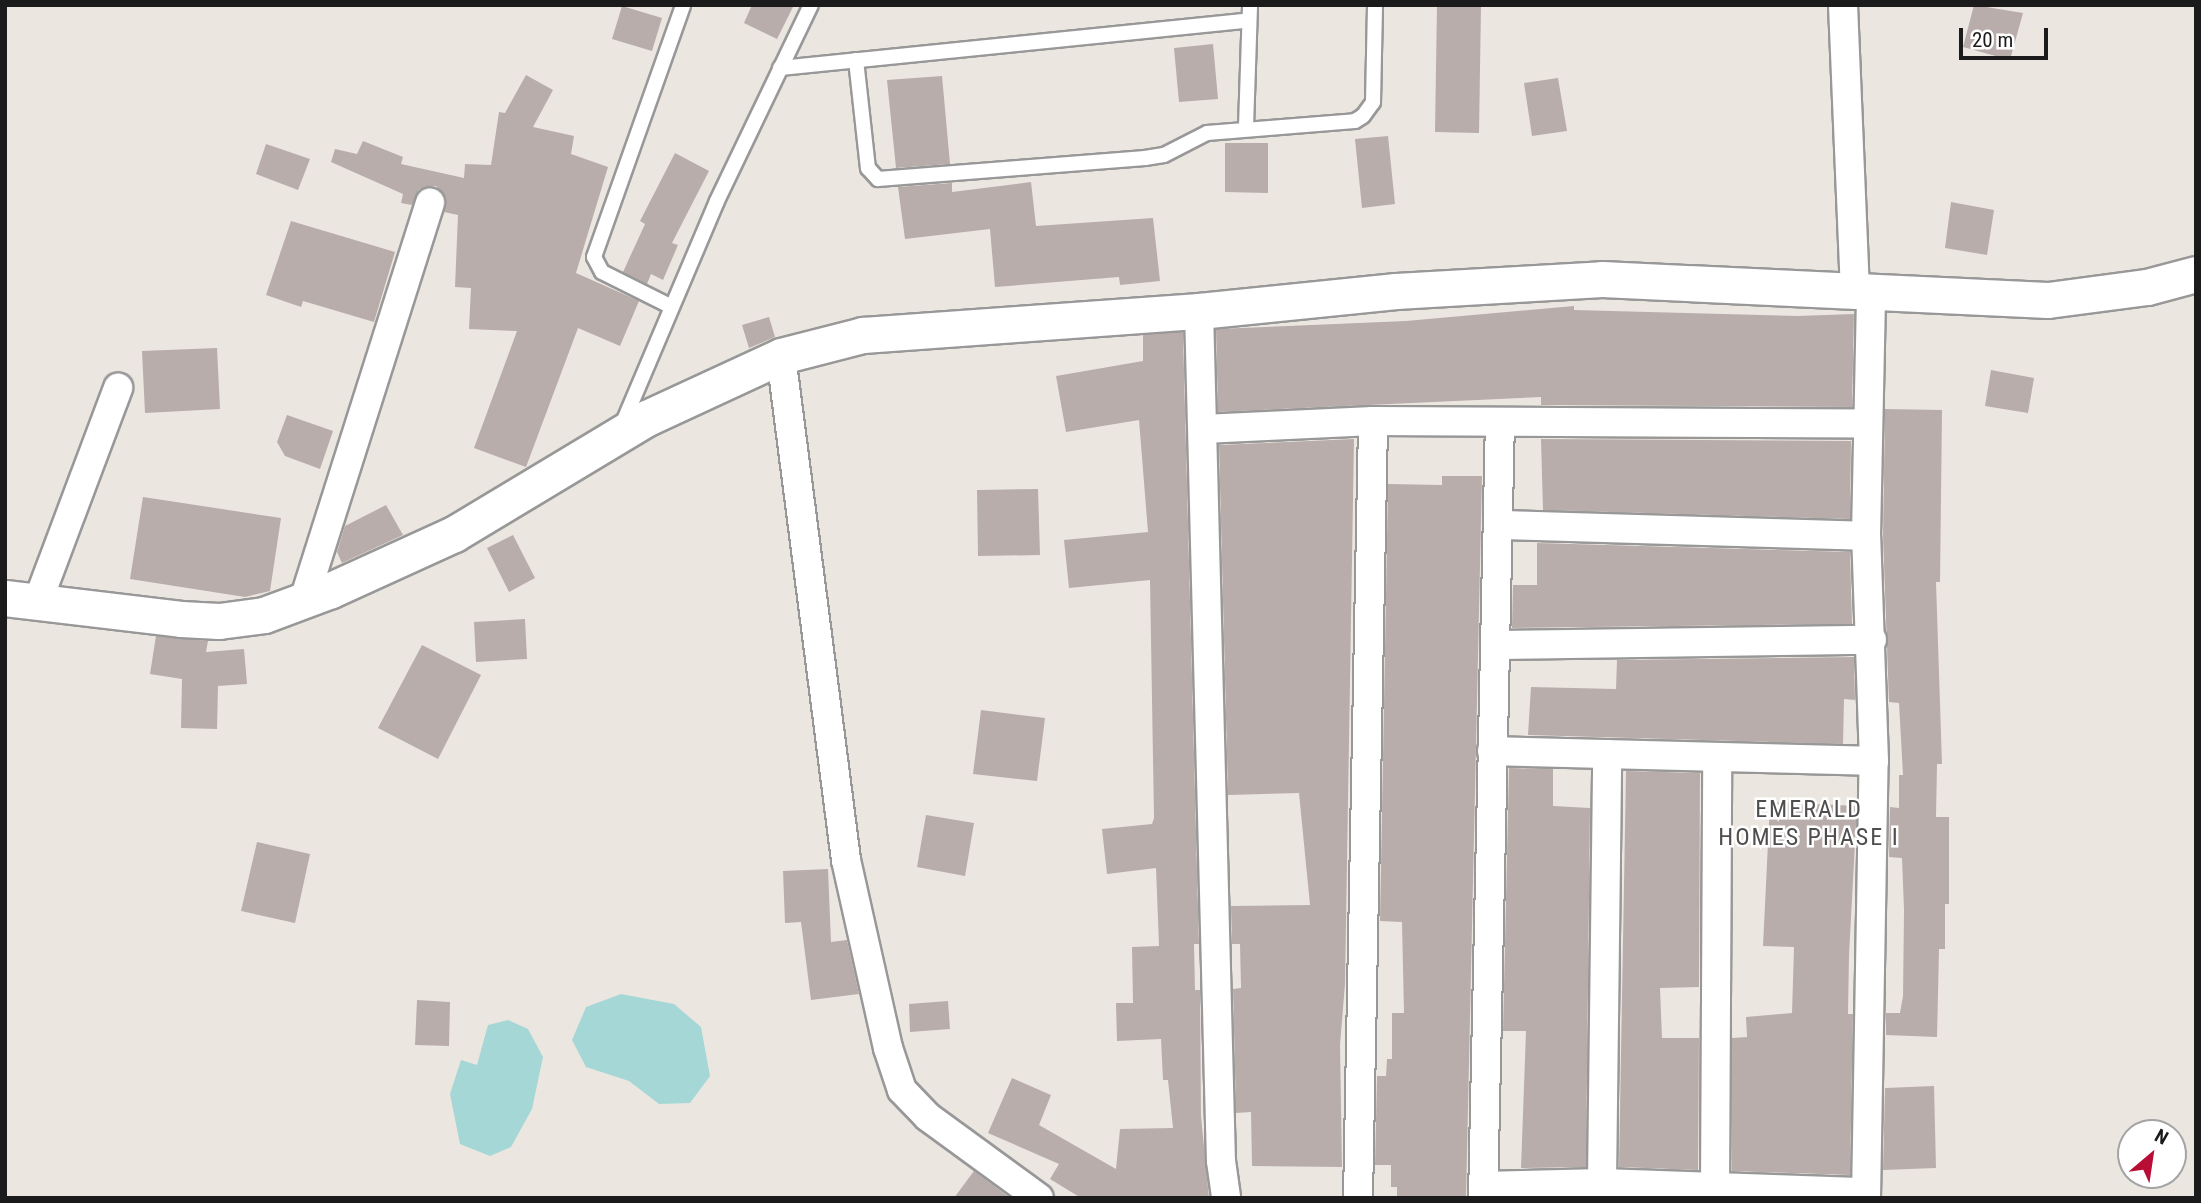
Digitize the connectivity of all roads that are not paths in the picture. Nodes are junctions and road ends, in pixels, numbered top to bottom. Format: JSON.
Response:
{"nodes":[{"id":1,"x":683,"y":5,"type":"edge"},
{"id":2,"x":811,"y":5,"type":"edge"},
{"id":3,"x":1250,"y":5,"type":"edge"},
{"id":4,"x":1375,"y":5,"type":"edge"},
{"id":5,"x":1843,"y":5,"type":"edge"},
{"id":6,"x":1249,"y":20,"type":"junction"},
{"id":7,"x":856,"y":60,"type":"junction"},
{"id":8,"x":780,"y":68,"type":"junction"},
{"id":9,"x":1247,"y":127,"type":"junction"},
{"id":10,"x":430,"y":202,"type":"dead end"},
{"id":11,"x":2196,"y":274,"type":"edge"},
{"id":12,"x":1863,"y":289,"type":"junction"},
{"id":13,"x":670,"y":306,"type":"junction"},
{"id":14,"x":1199,"y":311,"type":"junction"},
{"id":15,"x":781,"y":356,"type":"junction"},
{"id":16,"x":118,"y":388,"type":"dead end"},
{"id":17,"x":1373,"y":421,"type":"junction"},
{"id":18,"x":1500,"y":422,"type":"junction"},
{"id":19,"x":1866,"y":424,"type":"junction"},
{"id":20,"x":1203,"y":429,"type":"junction"},
{"id":21,"x":619,"y":434,"type":"junction"},
{"id":22,"x":1500,"y":525,"type":"junction"},
{"id":23,"x":1866,"y":536,"type":"junction"},
{"id":24,"x":22,"y":600,"type":"edge"},
{"id":25,"x":304,"y":600,"type":"junction"},
{"id":26,"x":1872,"y":640,"type":"junction"},
{"id":27,"x":1496,"y":645,"type":"junction"},
{"id":28,"x":1492,"y":751,"type":"junction"},
{"id":29,"x":1607,"y":754,"type":"junction"},
{"id":30,"x":1717,"y":758,"type":"junction"},
{"id":31,"x":1874,"y":761,"type":"junction"},
{"id":32,"x":1602,"y":1183,"type":"junction"},
{"id":33,"x":1715,"y":1190,"type":"junction"},
{"id":34,"x":1483,"y":1192,"type":"edge"},
{"id":35,"x":1866,"y":1195,"type":"edge"},
{"id":36,"x":1039,"y":1198,"type":"edge"},
{"id":37,"x":1226,"y":1198,"type":"edge"},
{"id":38,"x":1358,"y":1198,"type":"edge"}],
"edges":[{"from":1,"to":13,"type":"lane"},
{"from":2,"to":8,"type":"lane"},
{"from":3,"to":6,"type":"lane"},
{"from":4,"to":9,"type":"lane"},
{"from":5,"to":12,"type":"street"},
{"from":6,"to":7,"type":"lane"},
{"from":6,"to":9,"type":"lane"},
{"from":7,"to":8,"type":"lane"},
{"from":7,"to":9,"type":"lane"},
{"from":8,"to":13,"type":"lane"},
{"from":10,"to":25,"type":"street"},
{"from":11,"to":12,"type":"street"},
{"from":12,"to":14,"type":"street"},
{"from":12,"to":19,"type":"street"},
{"from":13,"to":21,"type":"lane"},
{"from":14,"to":15,"type":"street"},
{"from":14,"to":20,"type":"street"},
{"from":15,"to":21,"type":"street"},
{"from":15,"to":36,"type":"street"},
{"from":16,"to":24,"type":"street"},
{"from":17,"to":18,"type":"street"},
{"from":17,"to":20,"type":"street"},
{"from":17,"to":38,"type":"street"},
{"from":18,"to":19,"type":"street"},
{"from":18,"to":22,"type":"street"},
{"from":19,"to":23,"type":"street"},
{"from":20,"to":37,"type":"street"},
{"from":21,"to":25,"type":"street"},
{"from":22,"to":23,"type":"street"},
{"from":22,"to":27,"type":"street"},
{"from":23,"to":26,"type":"street"},
{"from":24,"to":25,"type":"street"},
{"from":26,"to":27,"type":"street"},
{"from":26,"to":31,"type":"street"},
{"from":27,"to":28,"type":"street"},
{"from":28,"to":29,"type":"street"},
{"from":28,"to":34,"type":"street"},
{"from":29,"to":30,"type":"street"},
{"from":29,"to":32,"type":"street"},
{"from":30,"to":31,"type":"street"},
{"from":30,"to":33,"type":"street"},
{"from":31,"to":35,"type":"street"},
{"from":32,"to":33,"type":"street"},
{"from":32,"to":34,"type":"street"},
{"from":33,"to":35,"type":"street"}]}
